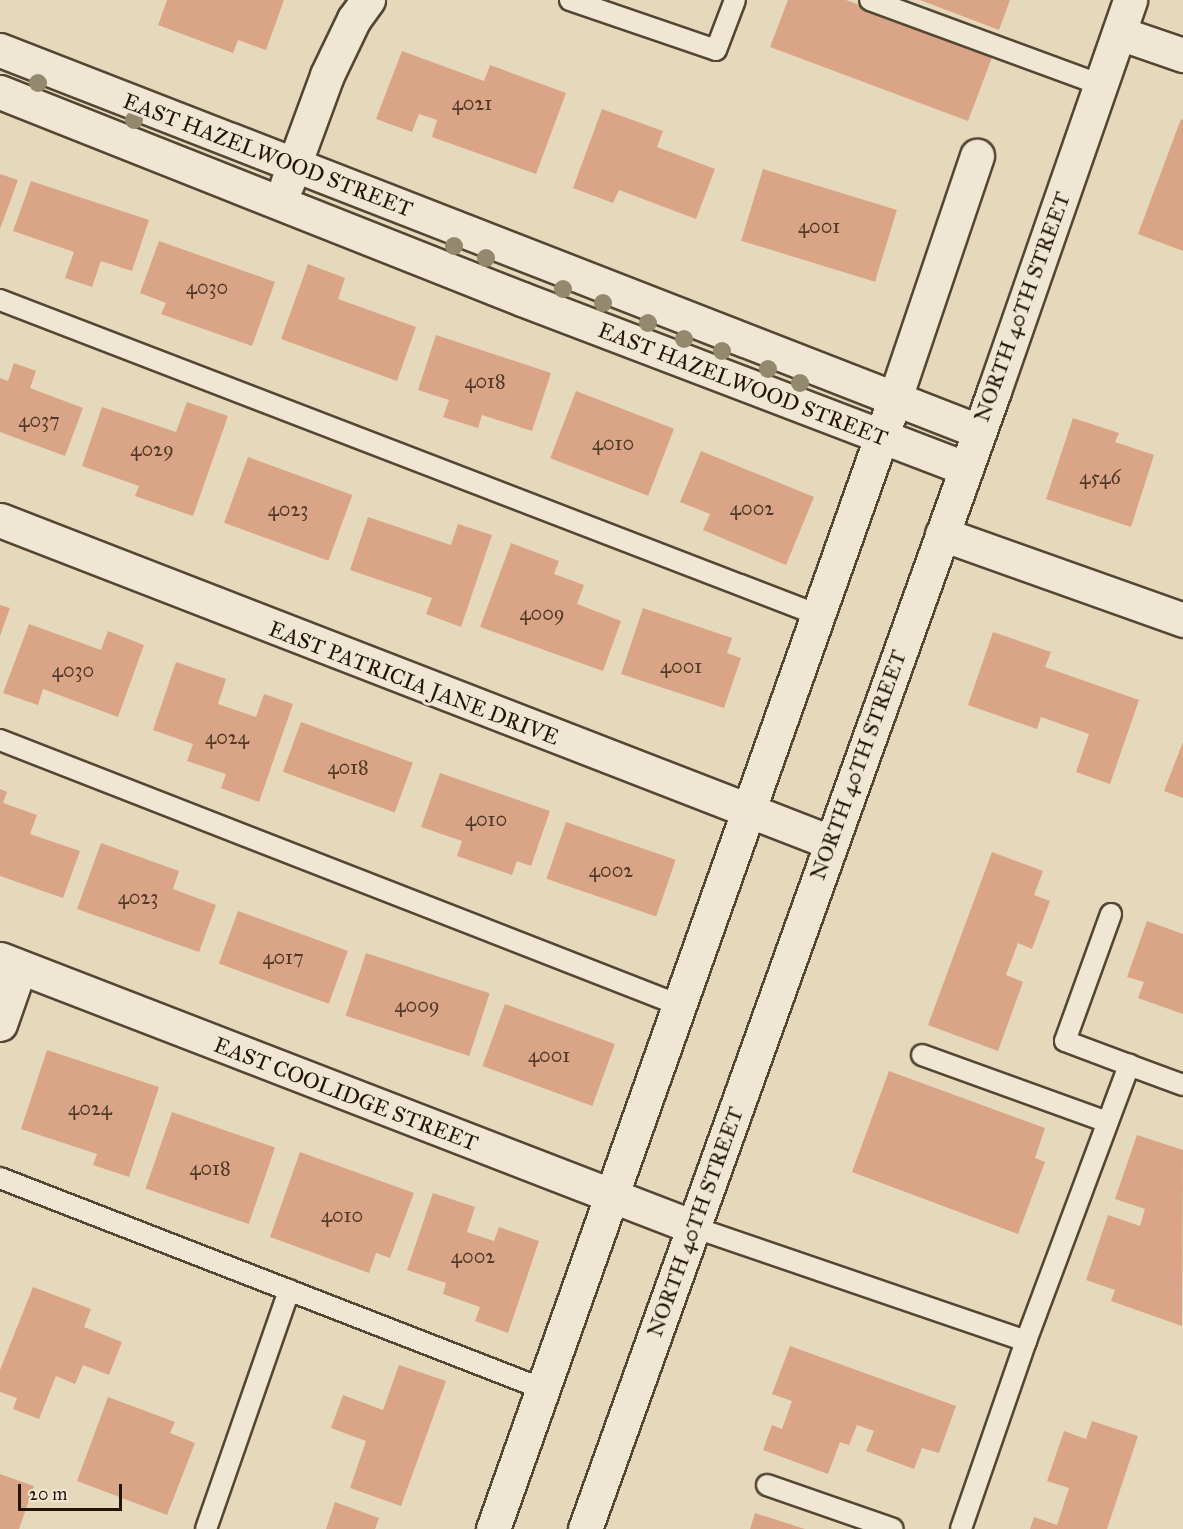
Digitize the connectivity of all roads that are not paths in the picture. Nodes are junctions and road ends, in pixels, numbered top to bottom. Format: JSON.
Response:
{"nodes":[{"id":1,"x":368,"y":0,"type":"edge"},
{"id":2,"x":570,"y":0,"type":"edge"},
{"id":3,"x":735,"y":0,"type":"edge"},
{"id":4,"x":870,"y":0,"type":"edge"},
{"id":5,"x":1130,"y":0,"type":"edge"},
{"id":6,"x":1119,"y":33,"type":"junction"},
{"id":7,"x":0,"y":50,"type":"edge"},
{"id":8,"x":1183,"y":55,"type":"edge"},
{"id":9,"x":1101,"y":85,"type":"junction"},
{"id":10,"x":0,"y":92,"type":"edge"},
{"id":11,"x":976,"y":156,"type":"dead end"},
{"id":12,"x":294,"y":165,"type":"junction"},
{"id":13,"x":280,"y":201,"type":"junction"},
{"id":14,"x":537,"y":261,"type":"junction"},
{"id":15,"x":522,"y":299,"type":"junction"},
{"id":16,"x":0,"y":300,"type":"edge"},
{"id":17,"x":894,"y":401,"type":"junction"},
{"id":18,"x":978,"y":431,"type":"junction"},
{"id":19,"x":881,"y":437,"type":"junction"},
{"id":20,"x":965,"y":468,"type":"junction"},
{"id":21,"x":0,"y":520,"type":"edge"},
{"id":22,"x":942,"y":534,"type":"junction"},
{"id":23,"x":818,"y":615,"type":"junction"},
{"id":24,"x":1183,"y":620,"type":"edge"},
{"id":25,"x":0,"y":740,"type":"edge"},
{"id":26,"x":749,"y":813,"type":"junction"},
{"id":27,"x":830,"y":842,"type":"junction"},
{"id":28,"x":1111,"y":914,"type":"dead end"},
{"id":29,"x":10,"y":963,"type":"edge"},
{"id":30,"x":679,"y":1005,"type":"junction"},
{"id":31,"x":0,"y":1024,"type":"edge"},
{"id":32,"x":922,"y":1055,"type":"dead end"},
{"id":33,"x":1129,"y":1065,"type":"junction"},
{"id":34,"x":1183,"y":1084,"type":"edge"},
{"id":35,"x":1107,"y":1122,"type":"junction"},
{"id":36,"x":0,"y":1178,"type":"edge"},
{"id":37,"x":611,"y":1198,"type":"junction"},
{"id":38,"x":693,"y":1227,"type":"junction"},
{"id":39,"x":289,"y":1290,"type":"junction"},
{"id":40,"x":1026,"y":1341,"type":"junction"},
{"id":41,"x":543,"y":1389,"type":"junction"},
{"id":42,"x":767,"y":1485,"type":"dead end"},
{"id":43,"x":206,"y":1529,"type":"edge"},
{"id":44,"x":493,"y":1529,"type":"edge"},
{"id":45,"x":585,"y":1529,"type":"edge"},
{"id":46,"x":893,"y":1529,"type":"edge"},
{"id":47,"x":961,"y":1529,"type":"edge"}],
"edges":[{"from":1,"to":12,"type":"street"},
{"from":2,"to":3,"type":"lane"},
{"from":4,"to":9,"type":"lane"},
{"from":5,"to":6,"type":"street","name":"NORTH 40TH STREET"},
{"from":6,"to":8,"type":"street"},
{"from":6,"to":9,"type":"street","name":"NORTH 40TH STREET"},
{"from":7,"to":12,"type":"street","name":"EAST HAZELWOOD STREET"},
{"from":9,"to":18,"type":"street","name":"NORTH 40TH STREET"},
{"from":10,"to":13,"type":"street","name":"EAST HAZELWOOD STREET"},
{"from":11,"to":17,"type":"street"},
{"from":12,"to":13,"type":"street"},
{"from":12,"to":14,"type":"street","name":"EAST HAZELWOOD STREET"},
{"from":13,"to":15,"type":"street","name":"EAST HAZELWOOD STREET"},
{"from":14,"to":15,"type":"street"},
{"from":14,"to":17,"type":"street","name":"EAST HAZELWOOD STREET"},
{"from":15,"to":19,"type":"street","name":"EAST HAZELWOOD STREET"},
{"from":16,"to":23,"type":"lane"},
{"from":17,"to":18,"type":"street","name":"EAST HAZELWOOD STREET"},
{"from":17,"to":19,"type":"street"},
{"from":18,"to":20,"type":"street","name":"NORTH 40TH STREET"},
{"from":19,"to":20,"type":"street","name":"EAST HAZELWOOD STREET"},
{"from":19,"to":23,"type":"street"},
{"from":20,"to":22,"type":"street","name":"NORTH 40TH STREET"},
{"from":21,"to":26,"type":"street","name":"EAST PATRICIA JANE DRIVE"},
{"from":22,"to":24,"type":"street"},
{"from":22,"to":27,"type":"street","name":"NORTH 40TH STREET"},
{"from":23,"to":26,"type":"street"},
{"from":25,"to":30,"type":"lane"},
{"from":26,"to":27,"type":"street","name":"EAST PATRICIA JANE DRIVE"},
{"from":26,"to":30,"type":"street"},
{"from":27,"to":38,"type":"street","name":"NORTH 40TH STREET"},
{"from":28,"to":33,"type":"lane"},
{"from":29,"to":31,"type":"street"},
{"from":29,"to":37,"type":"street","name":"EAST COOLIDGE STREET"},
{"from":30,"to":37,"type":"street"},
{"from":32,"to":35,"type":"lane"},
{"from":33,"to":34,"type":"lane"},
{"from":33,"to":35,"type":"lane"},
{"from":35,"to":40,"type":"lane"},
{"from":36,"to":39,"type":"lane"},
{"from":37,"to":38,"type":"street","name":"EAST COOLIDGE STREET"},
{"from":37,"to":41,"type":"street"},
{"from":38,"to":40,"type":"lane"},
{"from":38,"to":45,"type":"street","name":"NORTH 40TH STREET"},
{"from":39,"to":41,"type":"lane"},
{"from":39,"to":43,"type":"lane"},
{"from":40,"to":47,"type":"lane"},
{"from":41,"to":44,"type":"street"},
{"from":42,"to":46,"type":"lane"}]}
